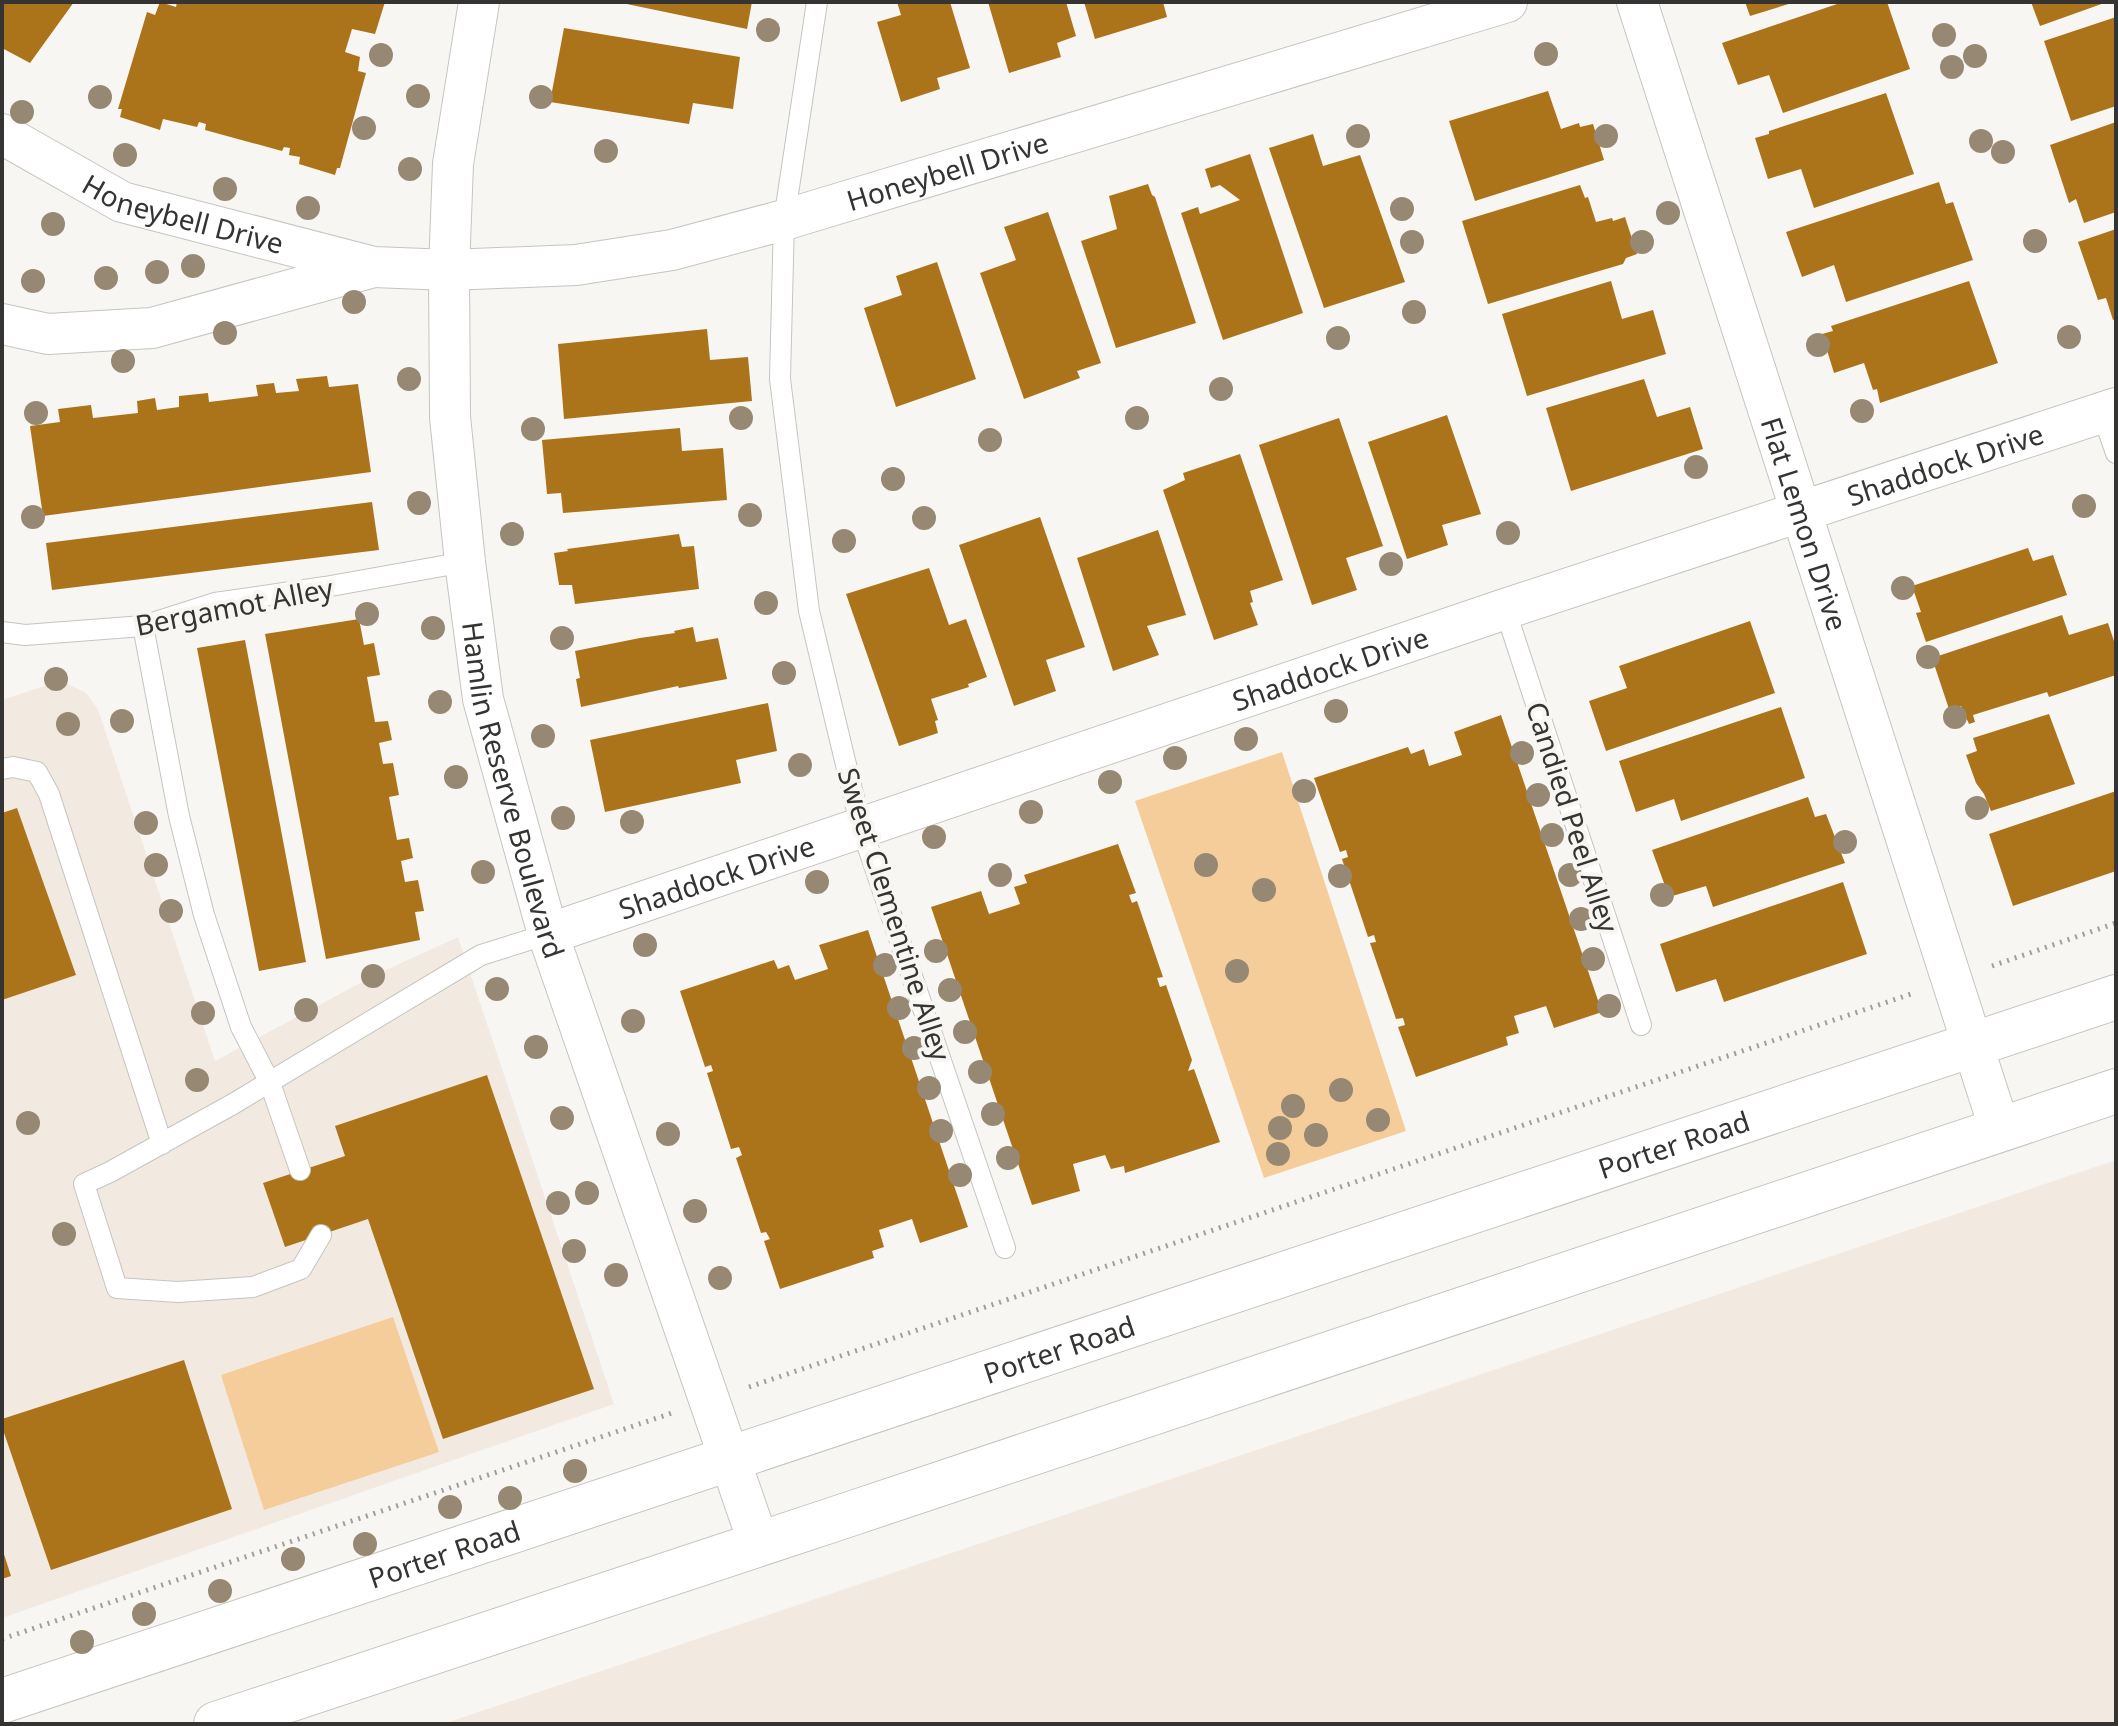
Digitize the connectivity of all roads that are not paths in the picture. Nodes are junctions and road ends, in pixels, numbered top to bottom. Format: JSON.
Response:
{"nodes":[{"id":1,"x":479,"y":2,"type":"edge"},
{"id":2,"x":817,"y":2,"type":"edge"},
{"id":3,"x":1507,"y":2,"type":"edge"},
{"id":4,"x":1637,"y":2,"type":"edge"},
{"id":5,"x":2,"y":134,"type":"edge"},
{"id":6,"x":784,"y":220,"type":"junction"},
{"id":7,"x":374,"y":267,"type":"junction"},
{"id":8,"x":449,"y":270,"type":"junction"},
{"id":9,"x":2,"y":324,"type":"edge"},
{"id":10,"x":2109,"y":411,"type":"edge"},
{"id":11,"x":2116,"y":453,"type":"edge"},
{"id":12,"x":1800,"y":513,"type":"junction"},
{"id":13,"x":465,"y":562,"type":"junction"},
{"id":14,"x":1505,"y":609,"type":"junction"},
{"id":15,"x":143,"y":626,"type":"junction"},
{"id":16,"x":2,"y":632,"type":"edge"},
{"id":17,"x":2,"y":769,"type":"edge"},
{"id":18,"x":861,"y":827,"type":"junction"},
{"id":19,"x":548,"y":934,"type":"junction"},
{"id":20,"x":2116,"y":997,"type":"edge"},
{"id":21,"x":1641,"y":1025,"type":"dead end"},
{"id":22,"x":1973,"y":1046,"type":"junction"},
{"id":23,"x":270,"y":1083,"type":"junction"},
{"id":24,"x":2116,"y":1091,"type":"edge"},
{"id":25,"x":2000,"y":1130,"type":"junction"},
{"id":26,"x":162,"y":1144,"type":"junction"},
{"id":27,"x":300,"y":1170,"type":"dead end"},
{"id":28,"x":321,"y":1235,"type":"dead end"},
{"id":29,"x":1005,"y":1248,"type":"dead end"},
{"id":30,"x":730,"y":1460,"type":"junction"},
{"id":31,"x":759,"y":1544,"type":"junction"},
{"id":32,"x":2,"y":1701,"type":"edge"},
{"id":33,"x":216,"y":1724,"type":"edge"}],
"edges":[{"from":1,"to":8,"type":"street","name":"Hamlin Reserve Boulevard"},
{"from":2,"to":6,"type":"lane","name":"Sweet Clementine Alley"},
{"from":3,"to":6,"type":"street","name":"Honeybell Drive"},
{"from":4,"to":12,"type":"street","name":"Flat Lemon Drive"},
{"from":5,"to":7,"type":"street","name":"Honeybell Drive"},
{"from":6,"to":8,"type":"street","name":"Honeybell Drive"},
{"from":6,"to":18,"type":"lane","name":"Sweet Clementine Alley"},
{"from":7,"to":8,"type":"street","name":"Honeybell Drive"},
{"from":7,"to":9,"type":"street","name":"Honeybell Drive"},
{"from":8,"to":13,"type":"street","name":"Hamlin Reserve Boulevard"},
{"from":10,"to":11,"type":"lane"},
{"from":10,"to":12,"type":"street","name":"Shaddock Drive"},
{"from":12,"to":14,"type":"street","name":"Shaddock Drive"},
{"from":12,"to":22,"type":"street","name":"Flat Lemon Drive"},
{"from":13,"to":15,"type":"lane","name":"Bergamot Alley"},
{"from":13,"to":19,"type":"street","name":"Hamlin Reserve Boulevard"},
{"from":14,"to":18,"type":"street","name":"Shaddock Drive"},
{"from":14,"to":21,"type":"lane","name":"Candied Peel Alley"},
{"from":15,"to":16,"type":"lane","name":"Bergamot Alley"},
{"from":15,"to":23,"type":"lane"},
{"from":17,"to":26,"type":"lane"},
{"from":18,"to":19,"type":"street","name":"Shaddock Drive"},
{"from":18,"to":29,"type":"lane","name":"Sweet Clementine Alley"},
{"from":19,"to":23,"type":"lane"},
{"from":19,"to":30,"type":"street","name":"Hamlin Reserve Boulevard"},
{"from":20,"to":22,"type":"street","name":"Porter Road"},
{"from":22,"to":25,"type":"street","name":"Flat Lemon Drive"},
{"from":22,"to":30,"type":"street","name":"Porter Road"},
{"from":23,"to":26,"type":"lane"},
{"from":23,"to":27,"type":"lane"},
{"from":24,"to":25,"type":"street"},
{"from":25,"to":31,"type":"street"},
{"from":26,"to":28,"type":"lane"},
{"from":30,"to":31,"type":"street","name":"Hamlin Reserve Boulevard"},
{"from":30,"to":32,"type":"street","name":"Porter Road"},
{"from":31,"to":33,"type":"street"}]}
